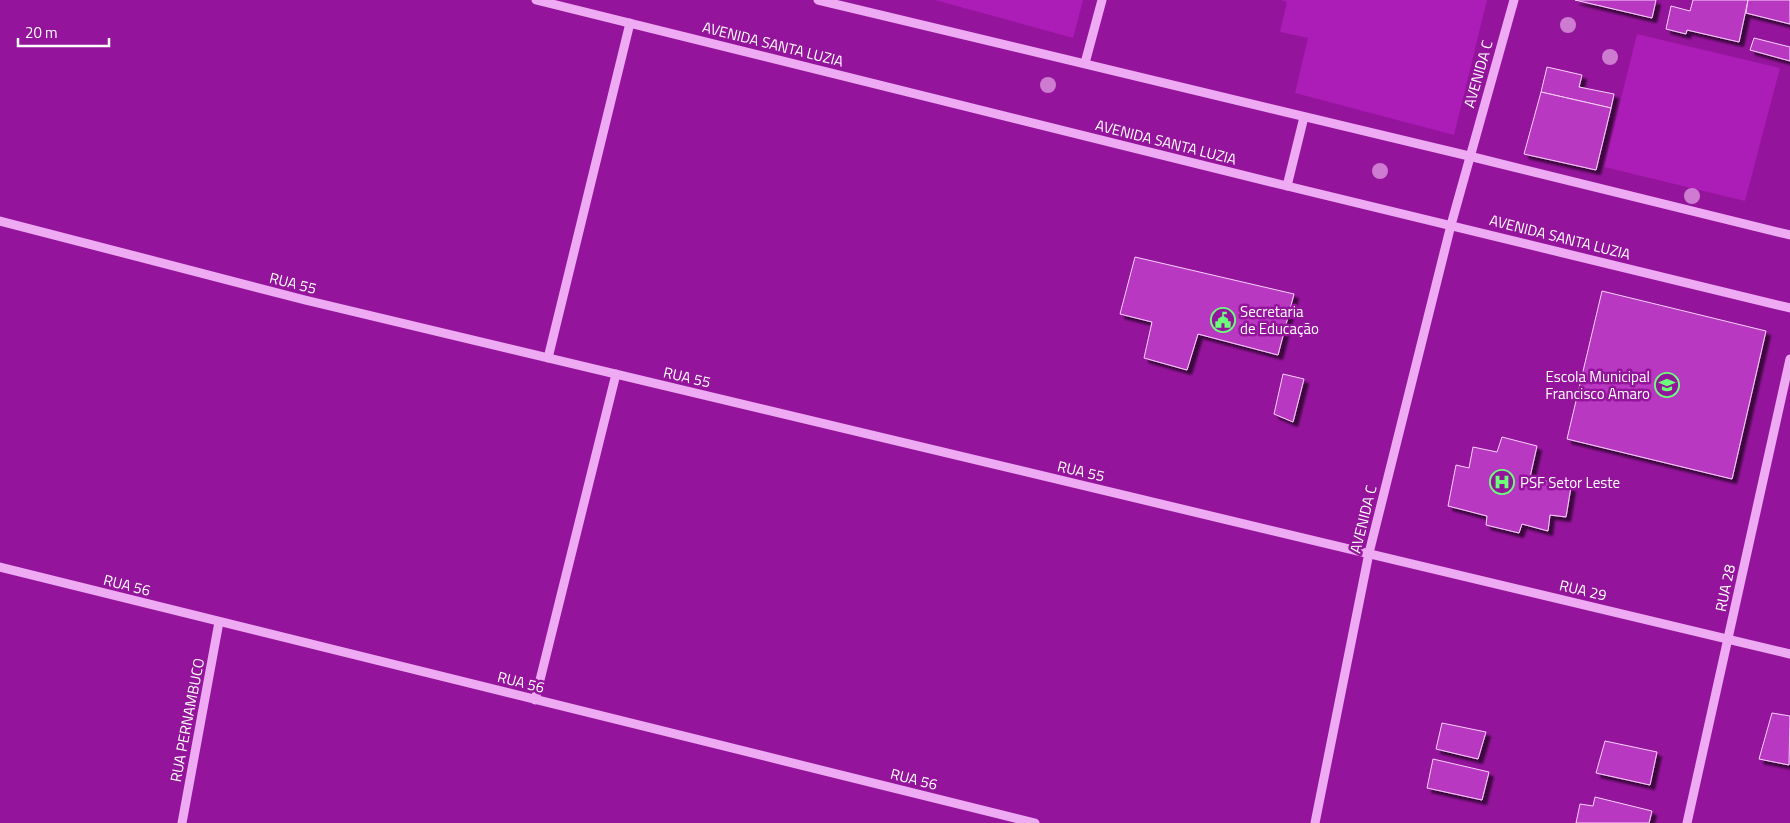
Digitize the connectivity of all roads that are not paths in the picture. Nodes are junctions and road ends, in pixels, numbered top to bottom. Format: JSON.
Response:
{"nodes":[{"id":1,"x":536,"y":0,"type":"edge"},
{"id":2,"x":818,"y":0,"type":"edge"},
{"id":3,"x":1102,"y":0,"type":"edge"},
{"id":4,"x":1514,"y":0,"type":"edge"},
{"id":5,"x":630,"y":23,"type":"junction"},
{"id":6,"x":1085,"y":64,"type":"junction"},
{"id":7,"x":1304,"y":117,"type":"junction"},
{"id":8,"x":1469,"y":156,"type":"junction"},
{"id":9,"x":1287,"y":186,"type":"junction"},
{"id":10,"x":0,"y":221,"type":"edge"},
{"id":11,"x":1451,"y":225,"type":"junction"},
{"id":12,"x":1790,"y":235,"type":"edge"},
{"id":13,"x":1790,"y":308,"type":"edge"},
{"id":14,"x":548,"y":358,"type":"junction"},
{"id":15,"x":1790,"y":359,"type":"edge"},
{"id":16,"x":616,"y":374,"type":"junction"},
{"id":17,"x":1369,"y":553,"type":"junction"},
{"id":18,"x":0,"y":568,"type":"edge"},
{"id":19,"x":219,"y":622,"type":"junction"},
{"id":20,"x":1728,"y":639,"type":"junction"},
{"id":21,"x":1790,"y":654,"type":"edge"},
{"id":22,"x":535,"y":700,"type":"junction"},
{"id":23,"x":182,"y":823,"type":"edge"},
{"id":24,"x":1035,"y":823,"type":"edge"},
{"id":25,"x":1315,"y":823,"type":"edge"},
{"id":26,"x":1687,"y":823,"type":"edge"}],
"edges":[{"from":1,"to":5,"type":"street","name":"AVENIDA SANTA LUZIA"},
{"from":2,"to":6,"type":"street"},
{"from":3,"to":6,"type":"street"},
{"from":4,"to":8,"type":"street","name":"AVENIDA C"},
{"from":5,"to":9,"type":"street","name":"AVENIDA SANTA LUZIA"},
{"from":5,"to":14,"type":"street"},
{"from":6,"to":7,"type":"street"},
{"from":7,"to":8,"type":"street"},
{"from":7,"to":9,"type":"street"},
{"from":8,"to":11,"type":"street","name":"AVENIDA C"},
{"from":8,"to":12,"type":"street"},
{"from":9,"to":11,"type":"street","name":"AVENIDA SANTA LUZIA"},
{"from":10,"to":14,"type":"street","name":"RUA 55"},
{"from":11,"to":13,"type":"street","name":"AVENIDA SANTA LUZIA"},
{"from":11,"to":17,"type":"street","name":"AVENIDA C"},
{"from":14,"to":16,"type":"street","name":"RUA 55"},
{"from":15,"to":20,"type":"street","name":"RUA 28"},
{"from":16,"to":17,"type":"street","name":"RUA 55"},
{"from":16,"to":22,"type":"street"},
{"from":17,"to":20,"type":"street","name":"RUA 29"},
{"from":17,"to":25,"type":"street","name":"AVENIDA C"},
{"from":18,"to":19,"type":"street","name":"RUA 56"},
{"from":19,"to":22,"type":"street","name":"RUA 56"},
{"from":19,"to":23,"type":"street","name":"RUA PERNAMBUCO"},
{"from":20,"to":21,"type":"street","name":"RUA 29"},
{"from":20,"to":26,"type":"street","name":"RUA 28"},
{"from":22,"to":24,"type":"street","name":"RUA 56"}]}
